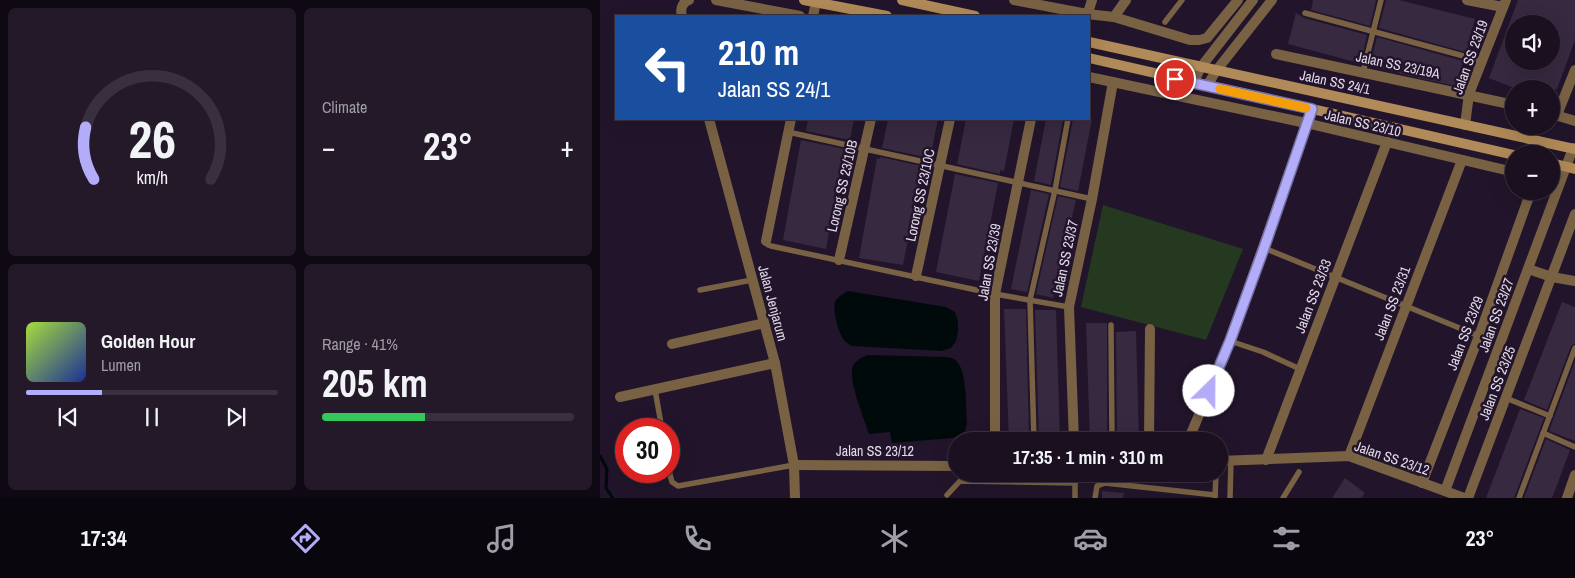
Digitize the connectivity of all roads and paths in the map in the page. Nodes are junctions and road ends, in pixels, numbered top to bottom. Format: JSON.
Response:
{"nodes":[{"id":1,"x":688,"y":0,"type":"edge"},
{"id":2,"x":716,"y":0,"type":"edge"},
{"id":3,"x":804,"y":0,"type":"edge"},
{"id":4,"x":902,"y":0,"type":"edge"},
{"id":5,"x":1014,"y":0,"type":"edge"},
{"id":6,"x":1092,"y":0,"type":"edge"},
{"id":7,"x":1126,"y":0,"type":"edge"},
{"id":8,"x":1182,"y":0,"type":"edge"},
{"id":9,"x":1238,"y":0,"type":"edge"},
{"id":10,"x":1253,"y":0,"type":"edge"},
{"id":11,"x":1272,"y":0,"type":"edge"},
{"id":12,"x":1381,"y":0,"type":"edge"},
{"id":13,"x":1467,"y":0,"type":"edge"},
{"id":14,"x":816,"y":2,"type":"junction"},
{"id":15,"x":1504,"y":4,"type":"edge"},
{"id":16,"x":1305,"y":13,"type":"dead end"},
{"id":17,"x":682,"y":15,"type":"edge"},
{"id":18,"x":795,"y":15,"type":"edge"},
{"id":19,"x":813,"y":15,"type":"edge"},
{"id":20,"x":882,"y":15,"type":"edge"},
{"id":21,"x":970,"y":15,"type":"edge"},
{"id":22,"x":1087,"y":15,"type":"edge"},
{"id":23,"x":1090,"y":15,"type":"edge"},
{"id":24,"x":1114,"y":17,"type":"junction"},
{"id":25,"x":1166,"y":22,"type":"dead end"},
{"id":26,"x":1373,"y":31,"type":"junction"},
{"id":27,"x":1090,"y":42,"type":"edge"},
{"id":28,"x":1276,"y":54,"type":"dead end"},
{"id":29,"x":1090,"y":58,"type":"edge"},
{"id":30,"x":1482,"y":61,"type":"junction"},
{"id":31,"x":1201,"y":67,"type":"junction"},
{"id":32,"x":1575,"y":70,"type":"edge"},
{"id":33,"x":1216,"y":71,"type":"junction"},
{"id":34,"x":1363,"y":72,"type":"junction"},
{"id":35,"x":1090,"y":77,"type":"edge"},
{"id":36,"x":1113,"y":82,"type":"junction"},
{"id":37,"x":1193,"y":83,"type":"junction"},
{"id":38,"x":1207,"y":86,"type":"junction"},
{"id":39,"x":1469,"y":94,"type":"junction"},
{"id":40,"x":1560,"y":102,"type":"edge"},
{"id":41,"x":1505,"y":103,"type":"edge"},
{"id":42,"x":1312,"y":109,"type":"junction"},
{"id":43,"x":1560,"y":117,"type":"edge"},
{"id":44,"x":709,"y":120,"type":"edge"},
{"id":45,"x":791,"y":120,"type":"edge"},
{"id":46,"x":871,"y":120,"type":"edge"},
{"id":47,"x":950,"y":120,"type":"edge"},
{"id":48,"x":1031,"y":120,"type":"edge"},
{"id":49,"x":1068,"y":120,"type":"edge"},
{"id":50,"x":1575,"y":121,"type":"edge"},
{"id":51,"x":1306,"y":124,"type":"junction"},
{"id":52,"x":1465,"y":125,"type":"junction"},
{"id":53,"x":788,"y":132,"type":"junction"},
{"id":54,"x":1387,"y":142,"type":"junction"},
{"id":55,"x":1574,"y":148,"type":"edge"},
{"id":56,"x":865,"y":150,"type":"junction"},
{"id":57,"x":1505,"y":153,"type":"edge"},
{"id":58,"x":1462,"y":160,"type":"junction"},
{"id":59,"x":941,"y":165,"type":"junction"},
{"id":60,"x":1570,"y":168,"type":"edge"},
{"id":61,"x":1505,"y":170,"type":"edge"},
{"id":62,"x":1018,"y":182,"type":"junction"},
{"id":63,"x":1055,"y":190,"type":"junction"},
{"id":64,"x":1092,"y":198,"type":"junction"},
{"id":65,"x":1528,"y":200,"type":"edge"},
{"id":66,"x":1575,"y":214,"type":"edge"},
{"id":67,"x":766,"y":241,"type":"joint"},
{"id":68,"x":1264,"y":248,"type":"junction"},
{"id":69,"x":839,"y":260,"type":"junction"},
{"id":70,"x":1528,"y":269,"type":"junction"},
{"id":71,"x":916,"y":276,"type":"junction"},
{"id":72,"x":1335,"y":277,"type":"junction"},
{"id":73,"x":1552,"y":277,"type":"junction"},
{"id":74,"x":752,"y":280,"type":"junction"},
{"id":75,"x":1575,"y":281,"type":"edge"},
{"id":76,"x":700,"y":290,"type":"dead end"},
{"id":77,"x":995,"y":294,"type":"junction"},
{"id":78,"x":1030,"y":300,"type":"junction"},
{"id":79,"x":1069,"y":306,"type":"junction"},
{"id":80,"x":1406,"y":306,"type":"junction"},
{"id":81,"x":764,"y":323,"type":"junction"},
{"id":82,"x":1111,"y":325,"type":"dead end"},
{"id":83,"x":1150,"y":330,"type":"dead end"},
{"id":84,"x":1479,"y":336,"type":"junction"},
{"id":85,"x":1230,"y":341,"type":"junction"},
{"id":86,"x":672,"y":344,"type":"dead end"},
{"id":87,"x":1575,"y":348,"type":"edge"},
{"id":88,"x":774,"y":363,"type":"junction"},
{"id":89,"x":1300,"y":369,"type":"junction"},
{"id":90,"x":656,"y":390,"type":"junction"},
{"id":91,"x":620,"y":397,"type":"dead end"},
{"id":92,"x":1506,"y":398,"type":"junction"},
{"id":93,"x":1550,"y":416,"type":"junction"},
{"id":94,"x":660,"y":418,"type":"edge"},
{"id":95,"x":995,"y":432,"type":"edge"},
{"id":96,"x":1034,"y":432,"type":"edge"},
{"id":97,"x":1074,"y":432,"type":"edge"},
{"id":98,"x":1112,"y":432,"type":"edge"},
{"id":99,"x":1149,"y":432,"type":"edge"},
{"id":100,"x":1192,"y":432,"type":"edge"},
{"id":101,"x":1543,"y":433,"type":"junction"},
{"id":102,"x":1575,"y":447,"type":"edge"},
{"id":103,"x":1349,"y":456,"type":"junction"},
{"id":104,"x":1231,"y":460,"type":"joint"},
{"id":105,"x":1266,"y":460,"type":"junction"},
{"id":106,"x":794,"y":464,"type":"junction"},
{"id":107,"x":948,"y":466,"type":"edge"},
{"id":108,"x":1299,"y":472,"type":"dead end"},
{"id":109,"x":1575,"y":475,"type":"edge"},
{"id":110,"x":959,"y":482,"type":"edge"},
{"id":111,"x":1035,"y":482,"type":"edge"},
{"id":112,"x":1216,"y":482,"type":"edge"},
{"id":113,"x":674,"y":483,"type":"edge"},
{"id":114,"x":1075,"y":483,"type":"joint"},
{"id":115,"x":1422,"y":483,"type":"junction"},
{"id":116,"x":1445,"y":491,"type":"junction"},
{"id":117,"x":947,"y":495,"type":"dead end"},
{"id":118,"x":1570,"y":495,"type":"edge"},
{"id":119,"x":1215,"y":496,"type":"edge"},
{"id":120,"x":795,"y":498,"type":"edge"},
{"id":121,"x":1075,"y":498,"type":"edge"},
{"id":122,"x":1095,"y":498,"type":"edge"},
{"id":123,"x":1230,"y":498,"type":"edge"},
{"id":124,"x":1283,"y":498,"type":"edge"},
{"id":125,"x":1464,"y":498,"type":"edge"},
{"id":126,"x":1468,"y":498,"type":"edge"},
{"id":127,"x":1519,"y":498,"type":"edge"}],
"edges":[{"from":1,"to":17,"type":"street"},
{"from":2,"to":18,"type":"street"},
{"from":3,"to":14,"type":"main road"},
{"from":4,"to":21,"type":"main road"},
{"from":5,"to":22,"type":"street"},
{"from":6,"to":22,"type":"street"},
{"from":7,"to":24,"type":"street"},
{"from":8,"to":25,"type":"lane"},
{"from":9,"to":24,"type":"street"},
{"from":10,"to":31,"type":"street"},
{"from":11,"to":33,"type":"street"},
{"from":12,"to":26,"type":"lane"},
{"from":13,"to":15,"type":"street"},
{"from":14,"to":19,"type":"street"},
{"from":14,"to":20,"type":"main road"},
{"from":15,"to":30,"type":"street","name":"Jalan SS 23/19"},
{"from":16,"to":26,"type":"lane"},
{"from":23,"to":24,"type":"street"},
{"from":26,"to":30,"type":"lane"},
{"from":26,"to":34,"type":"lane"},
{"from":27,"to":31,"type":"main road","name":"Jalan SS 24/1"},
{"from":28,"to":34,"type":"street","name":"Jalan SS 23/19A"},
{"from":29,"to":37,"type":"main road"},
{"from":30,"to":39,"type":"street","name":"Jalan SS 23/19"},
{"from":31,"to":33,"type":"main road","name":"Jalan SS 24/1"},
{"from":31,"to":37,"type":"street"},
{"from":32,"to":40,"type":"street"},
{"from":33,"to":38,"type":"street"},
{"from":33,"to":52,"type":"main road","name":"Jalan SS 24/1"},
{"from":34,"to":39,"type":"street","name":"Jalan SS 23/19A"},
{"from":35,"to":36,"type":"street","name":"Jalan SS 23/10"},
{"from":36,"to":51,"type":"street","name":"Jalan SS 23/10"},
{"from":36,"to":64,"type":"street","name":"Jalan SS 23/37"},
{"from":37,"to":38,"type":"main road"},
{"from":38,"to":42,"type":"main road"},
{"from":39,"to":41,"type":"street","name":"Jalan SS 23/19A"},
{"from":39,"to":52,"type":"street","name":"Jalan SS 23/19"},
{"from":42,"to":51,"type":"street"},
{"from":42,"to":57,"type":"main road"},
{"from":43,"to":50,"type":"street"},
{"from":44,"to":74,"type":"street","name":"Jalan Jenjarum"},
{"from":45,"to":53,"type":"street"},
{"from":46,"to":56,"type":"street","name":"Lorong SS 23/10B"},
{"from":47,"to":59,"type":"street","name":"Lorong SS 23/10C"},
{"from":48,"to":62,"type":"street","name":"Jalan SS 23/39"},
{"from":49,"to":63,"type":"lane"},
{"from":51,"to":54,"type":"street","name":"Jalan SS 23/10"},
{"from":51,"to":68,"type":"street"},
{"from":52,"to":55,"type":"main road","name":"Jalan SS 24/1"},
{"from":53,"to":56,"type":"lane"},
{"from":53,"to":67,"type":"street"},
{"from":54,"to":58,"type":"street","name":"Jalan SS 23/10"},
{"from":54,"to":72,"type":"street","name":"Jalan SS 23/33"},
{"from":55,"to":60,"type":"street","name":"Jalan SS 23/27"},
{"from":56,"to":59,"type":"lane"},
{"from":56,"to":69,"type":"street","name":"Lorong SS 23/10B"},
{"from":58,"to":61,"type":"street","name":"Jalan SS 23/10"},
{"from":58,"to":80,"type":"street","name":"Jalan SS 23/31"},
{"from":59,"to":62,"type":"lane"},
{"from":59,"to":71,"type":"street","name":"Lorong SS 23/10C"},
{"from":60,"to":70,"type":"street","name":"Jalan SS 23/27"},
{"from":62,"to":63,"type":"lane"},
{"from":62,"to":77,"type":"street","name":"Jalan SS 23/39"},
{"from":63,"to":64,"type":"lane"},
{"from":63,"to":78,"type":"lane"},
{"from":64,"to":79,"type":"street","name":"Jalan SS 23/37"},
{"from":65,"to":84,"type":"street","name":"Jalan SS 23/29"},
{"from":66,"to":73,"type":"street"},
{"from":67,"to":69,"type":"lane"},
{"from":68,"to":72,"type":"lane"},
{"from":68,"to":85,"type":"street"},
{"from":69,"to":71,"type":"lane"},
{"from":70,"to":73,"type":"street"},
{"from":70,"to":116,"type":"street","name":"Jalan SS 23/27"},
{"from":71,"to":77,"type":"lane"},
{"from":72,"to":80,"type":"lane"},
{"from":72,"to":89,"type":"street","name":"Jalan SS 23/33"},
{"from":73,"to":75,"type":"street"},
{"from":73,"to":92,"type":"street","name":"Jalan SS 23/25"},
{"from":74,"to":76,"type":"lane"},
{"from":74,"to":81,"type":"street","name":"Jalan Jenjarum"},
{"from":77,"to":78,"type":"lane"},
{"from":77,"to":95,"type":"street","name":"Jalan SS 23/39"},
{"from":78,"to":79,"type":"lane"},
{"from":78,"to":96,"type":"lane"},
{"from":79,"to":97,"type":"street","name":"Jalan SS 23/37"},
{"from":80,"to":84,"type":"lane"},
{"from":80,"to":103,"type":"street","name":"Jalan SS 23/31"},
{"from":81,"to":86,"type":"street"},
{"from":81,"to":88,"type":"street","name":"Jalan Jenjarum"},
{"from":82,"to":98,"type":"lane"},
{"from":83,"to":99,"type":"street"},
{"from":84,"to":115,"type":"street","name":"Jalan SS 23/29"},
{"from":85,"to":89,"type":"lane"},
{"from":85,"to":100,"type":"street"},
{"from":87,"to":93,"type":"lane"},
{"from":88,"to":90,"type":"street"},
{"from":88,"to":106,"type":"street","name":"Jalan Jenjarum"},
{"from":89,"to":105,"type":"street","name":"Jalan SS 23/33"},
{"from":90,"to":91,"type":"street"},
{"from":90,"to":94,"type":"lane"},
{"from":92,"to":93,"type":"lane"},
{"from":92,"to":126,"type":"street","name":"Jalan SS 23/25"},
{"from":93,"to":101,"type":"lane"},
{"from":101,"to":102,"type":"lane"},
{"from":101,"to":127,"type":"lane"},
{"from":103,"to":105,"type":"street","name":"Jalan SS 23/12"},
{"from":103,"to":115,"type":"street","name":"Jalan SS 23/12"},
{"from":104,"to":105,"type":"street","name":"Jalan SS 23/12"},
{"from":104,"to":123,"type":"lane"},
{"from":106,"to":107,"type":"street","name":"Jalan SS 23/12"},
{"from":106,"to":113,"type":"lane"},
{"from":106,"to":120,"type":"street","name":"Jalan Jenjarum"},
{"from":108,"to":124,"type":"lane"},
{"from":109,"to":118,"type":"street"},
{"from":110,"to":117,"type":"lane"},
{"from":111,"to":114,"type":"lane"},
{"from":112,"to":119,"type":"lane"},
{"from":114,"to":121,"type":"lane"},
{"from":115,"to":116,"type":"street","name":"Jalan SS 23/12"},
{"from":116,"to":125,"type":"street","name":"Jalan SS 23/12"},
{"from":119,"to":122,"type":"lane"}]}
